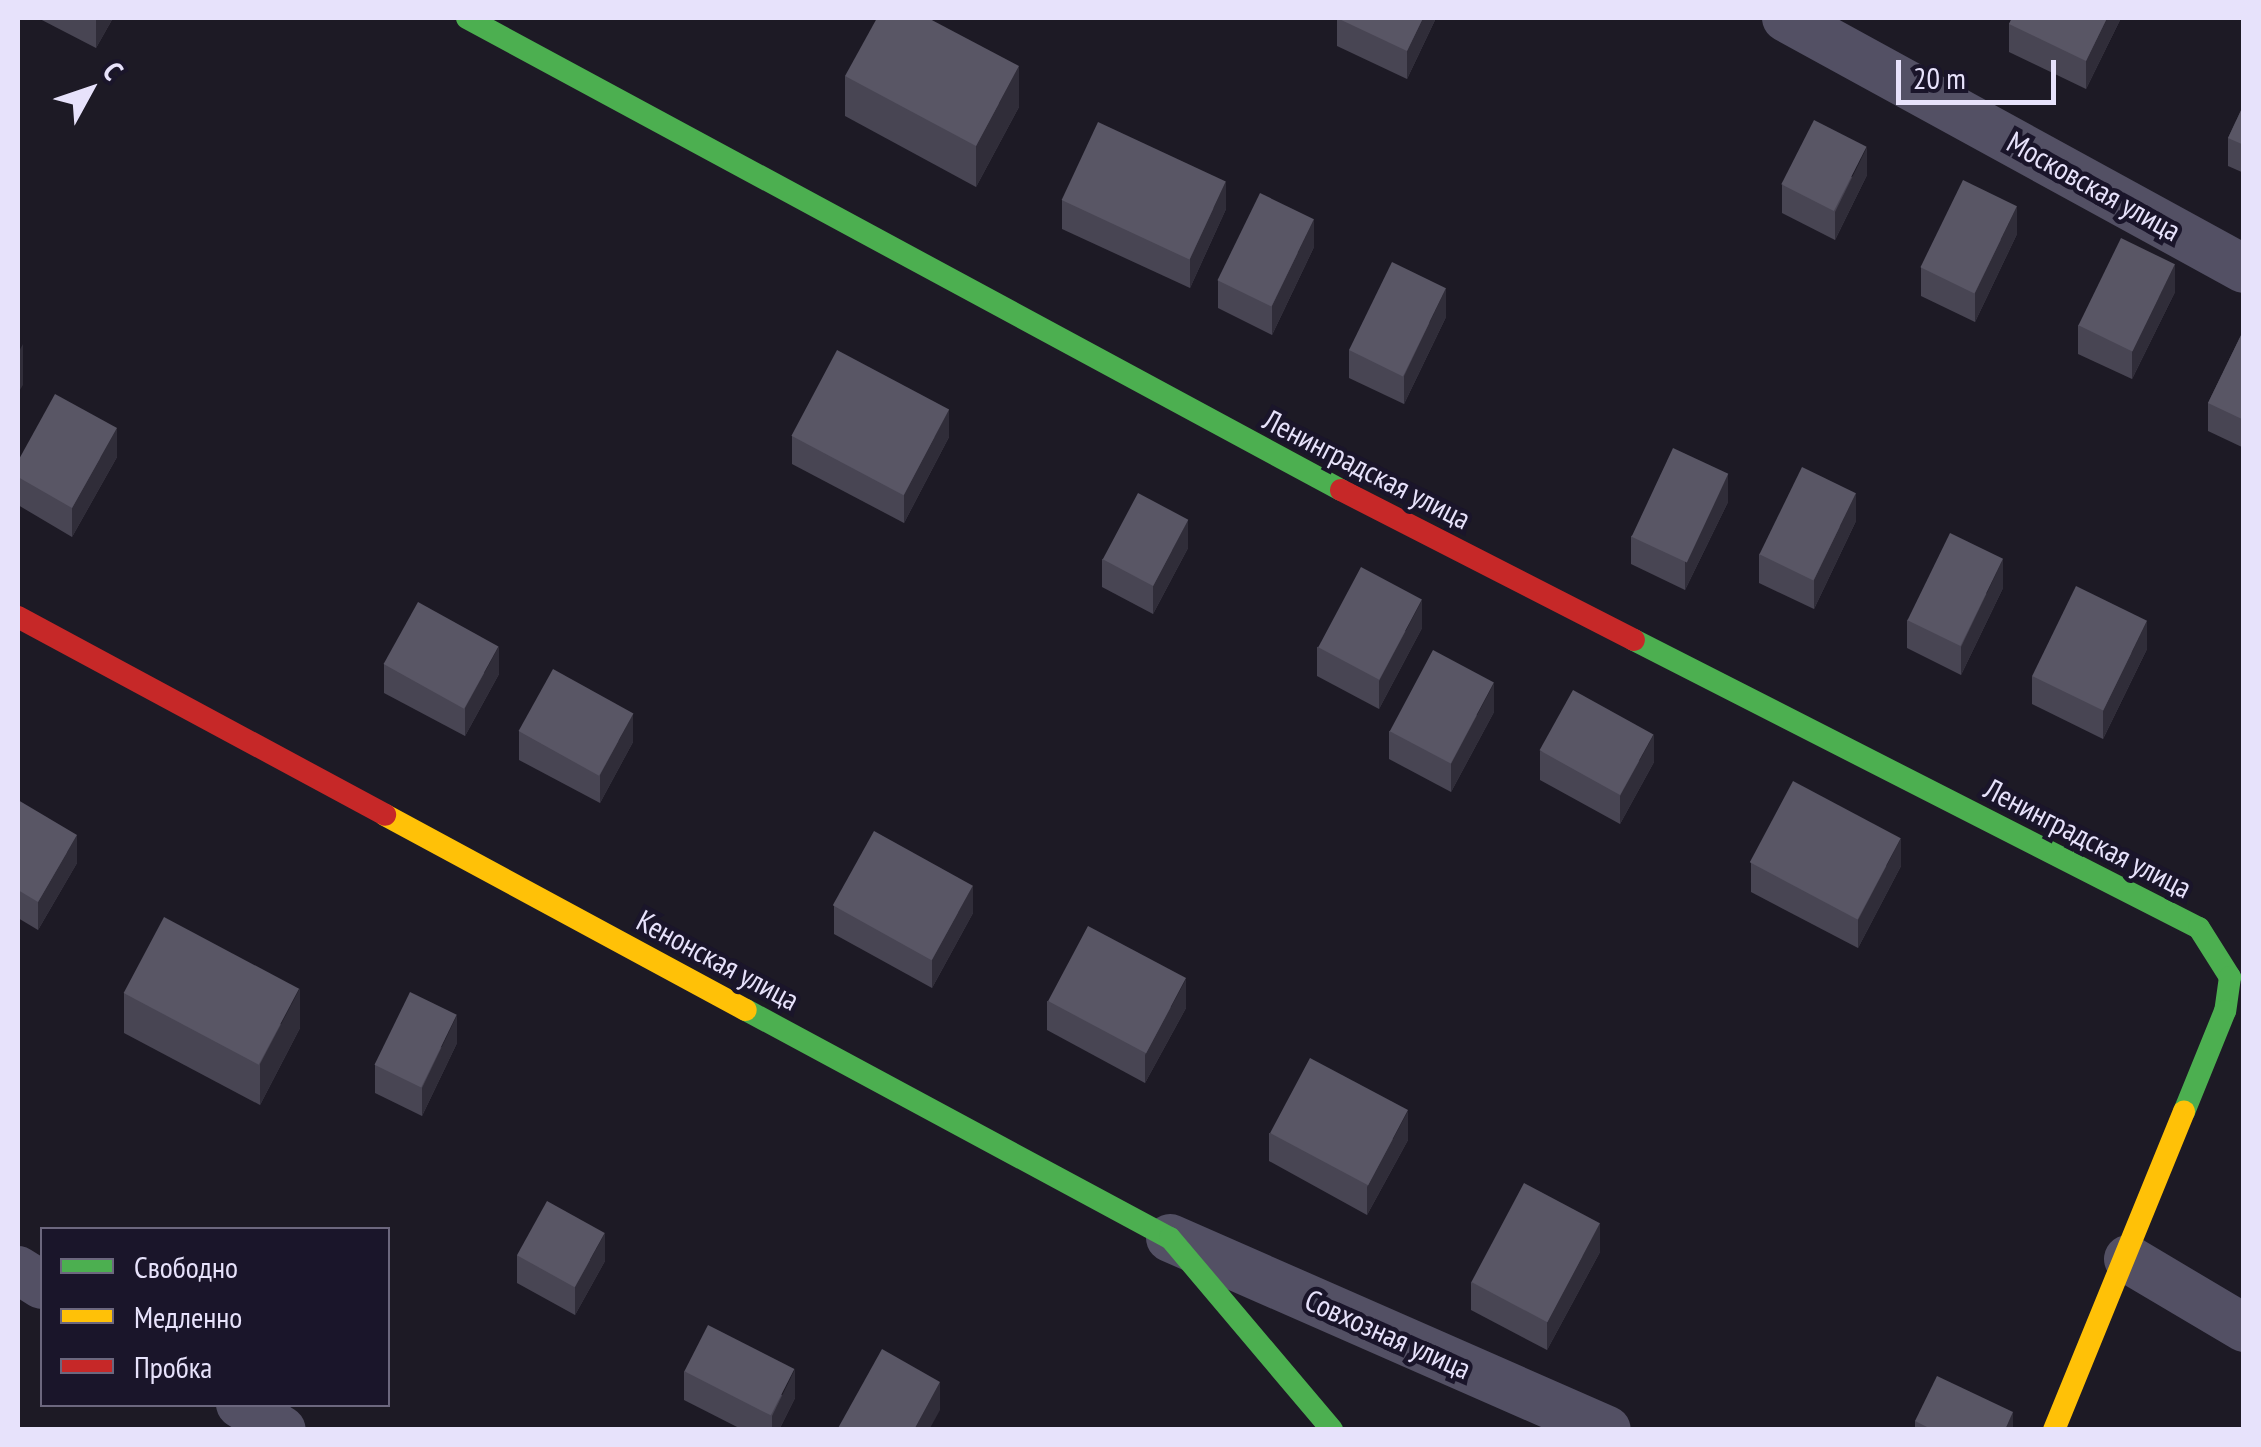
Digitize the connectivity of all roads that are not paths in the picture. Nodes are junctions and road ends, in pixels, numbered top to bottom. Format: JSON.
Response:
{"nodes":[{"id":1,"x":467,"y":18,"type":"edge"},
{"id":2,"x":1786,"y":18,"type":"edge"},
{"id":3,"x":2244,"y":269,"type":"edge"},
{"id":4,"x":18,"y":617,"type":"edge"},
{"id":5,"x":1170,"y":1238,"type":"junction"},
{"id":6,"x":2128,"y":1259,"type":"junction"},
{"id":7,"x":18,"y":1270,"type":"edge"},
{"id":8,"x":40,"y":1284,"type":"edge"},
{"id":9,"x":2244,"y":1328,"type":"edge"},
{"id":10,"x":245,"y":1407,"type":"edge"},
{"id":11,"x":282,"y":1430,"type":"edge"},
{"id":12,"x":1332,"y":1430,"type":"edge"},
{"id":13,"x":1607,"y":1430,"type":"edge"},
{"id":14,"x":2054,"y":1430,"type":"edge"}],
"edges":[{"from":1,"to":6,"type":"street","name":"Ленинградская улица"},
{"from":2,"to":3,"type":"street","name":"Московская улица"},
{"from":4,"to":5,"type":"street","name":"Кенонская улица"},
{"from":5,"to":12,"type":"street","name":"Кенонская улица"},
{"from":5,"to":13,"type":"street","name":"Совхозная улица"},
{"from":6,"to":9,"type":"street"},
{"from":6,"to":14,"type":"street"},
{"from":7,"to":8,"type":"street"},
{"from":10,"to":11,"type":"street"}]}
